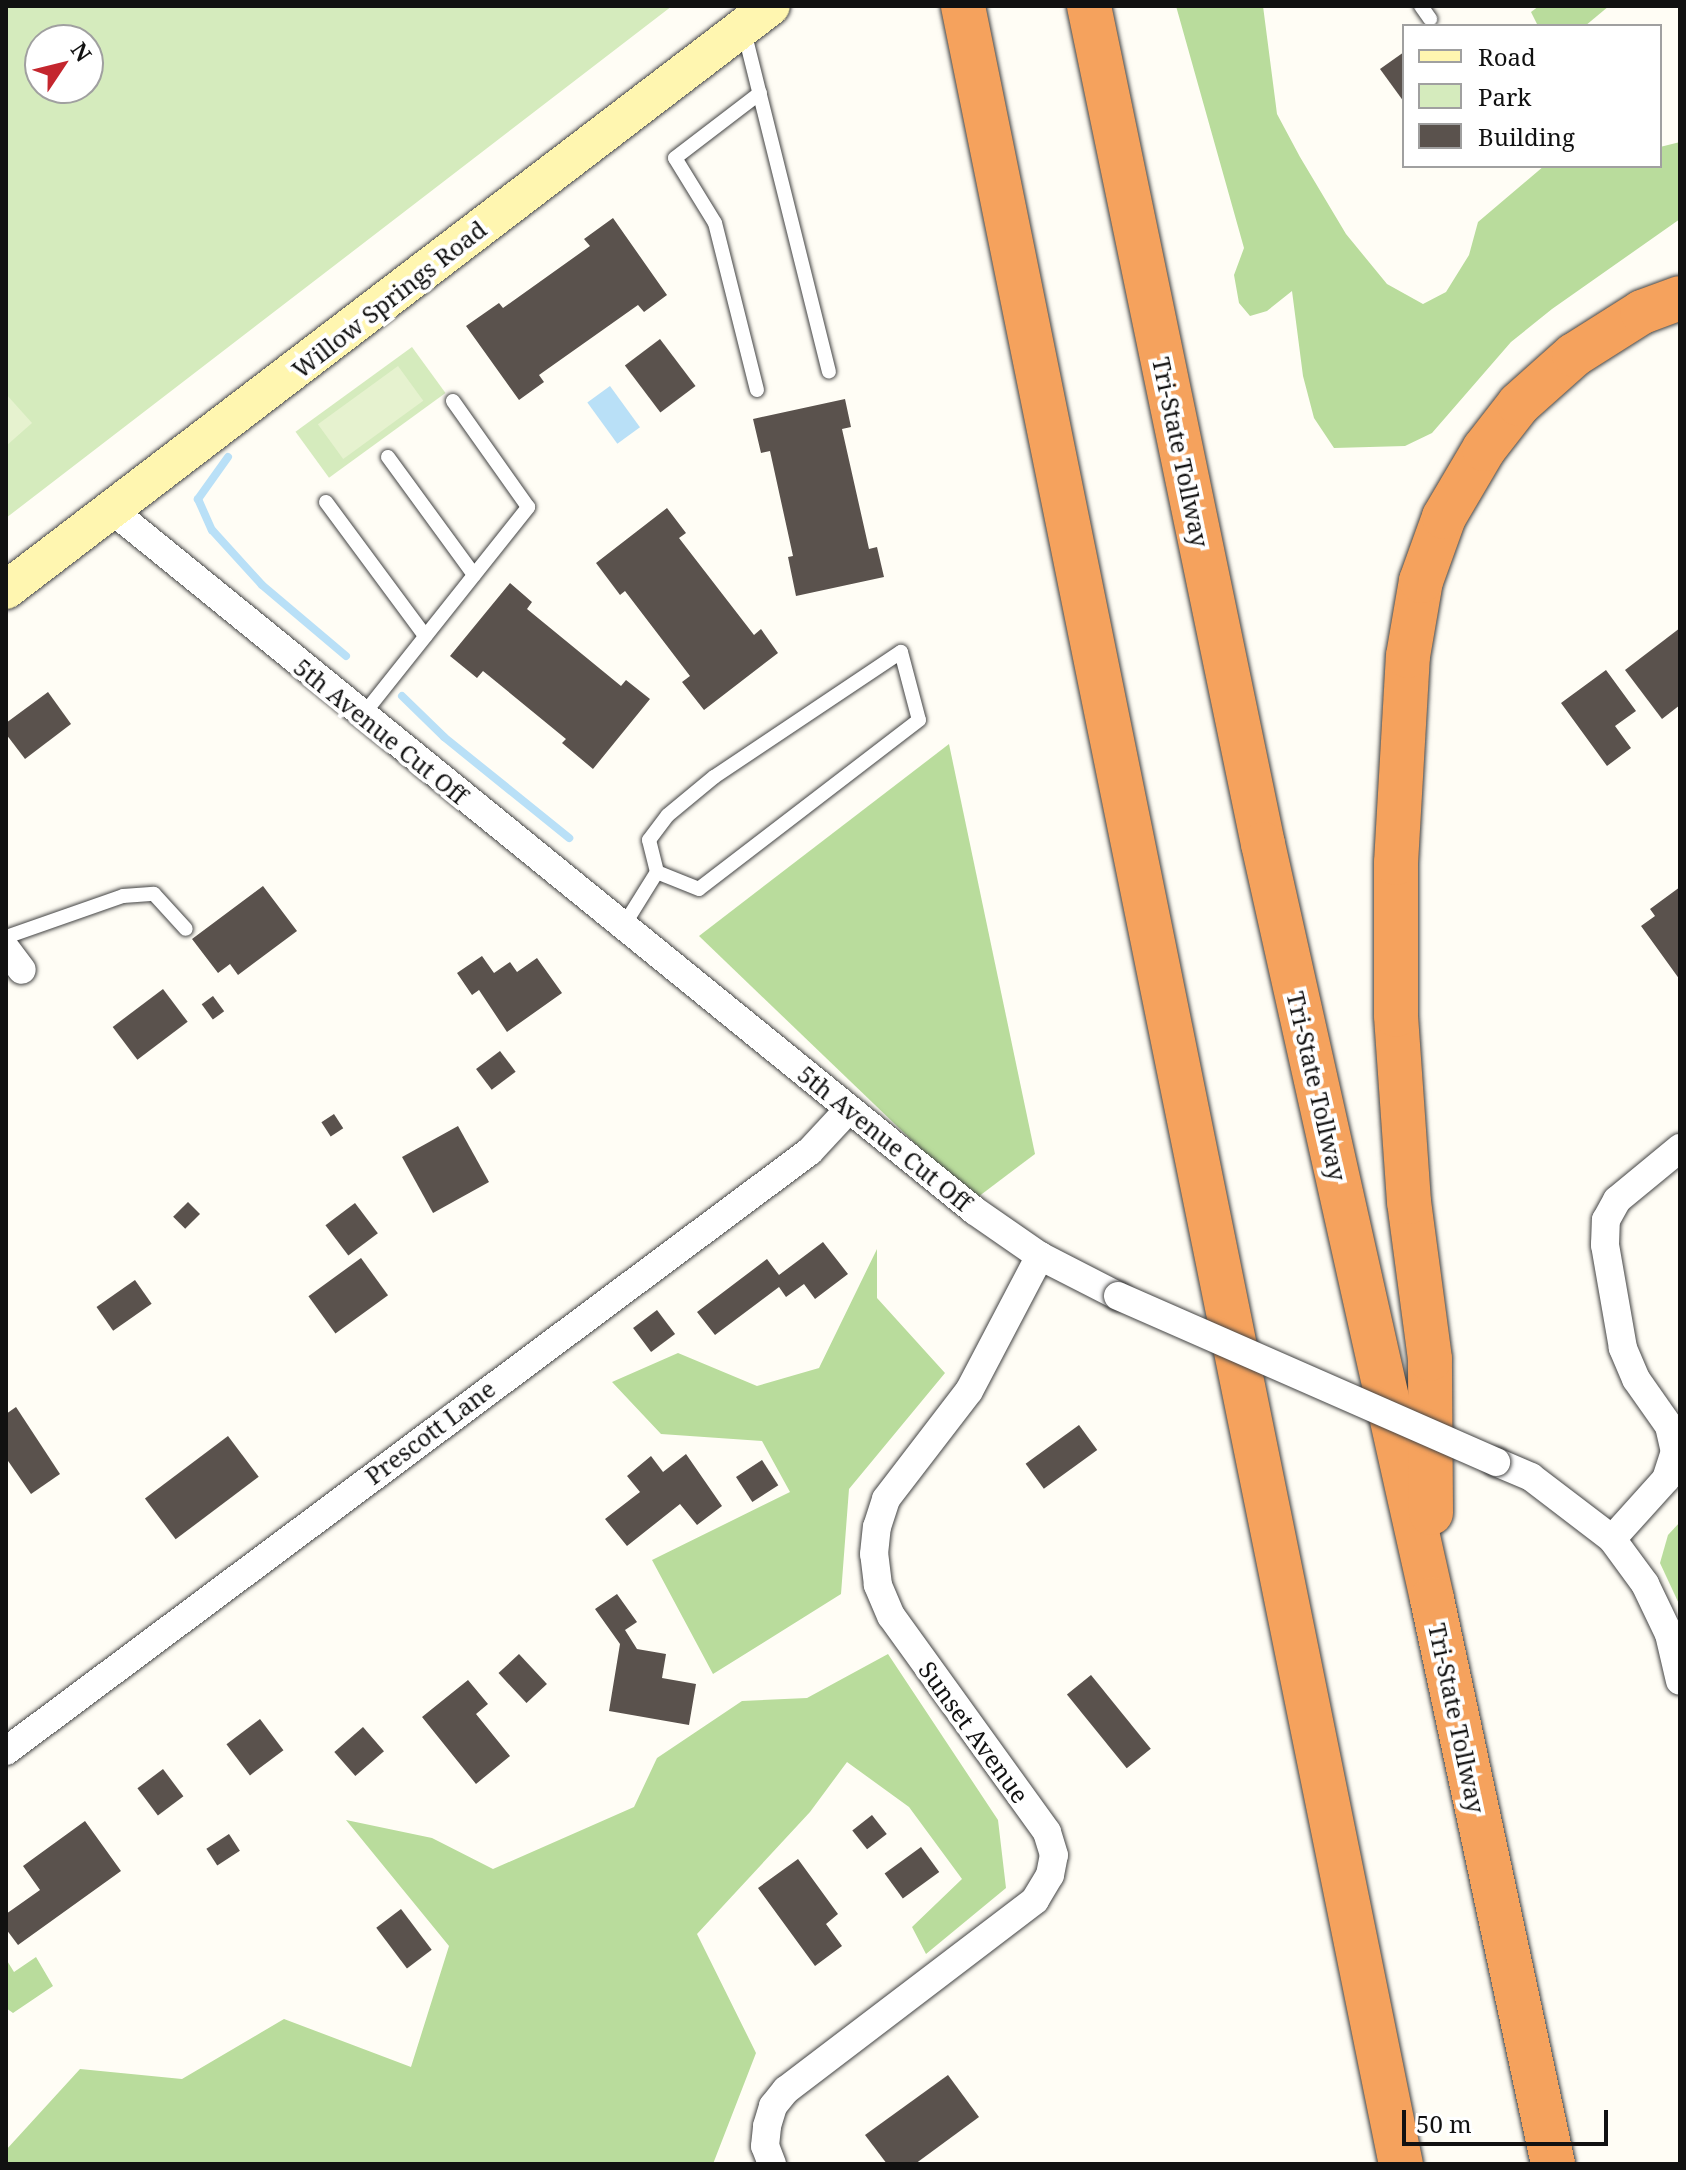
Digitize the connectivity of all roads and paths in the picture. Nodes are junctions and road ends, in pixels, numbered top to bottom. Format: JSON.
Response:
{"nodes":[{"id":1,"x":954,"y":6,"type":"edge"},
{"id":2,"x":963,"y":6,"type":"edge"},
{"id":3,"x":1089,"y":6,"type":"edge"},
{"id":4,"x":1421,"y":6,"type":"edge"},
{"id":5,"x":757,"y":17,"type":"edge"},
{"id":6,"x":1430,"y":19,"type":"dead end"},
{"id":7,"x":973,"y":58,"type":"junction"},
{"id":8,"x":760,"y":93,"type":"junction"},
{"id":9,"x":1680,"y":298,"type":"edge"},
{"id":10,"x":829,"y":372,"type":"dead end"},
{"id":11,"x":757,"y":390,"type":"dead end"},
{"id":12,"x":453,"y":401,"type":"dead end"},
{"id":13,"x":388,"y":457,"type":"dead end"},
{"id":14,"x":326,"y":502,"type":"dead end"},
{"id":15,"x":113,"y":511,"type":"junction"},
{"id":16,"x":474,"y":575,"type":"junction"},
{"id":17,"x":6,"y":590,"type":"edge"},
{"id":18,"x":425,"y":636,"type":"junction"},
{"id":19,"x":362,"y":716,"type":"junction"},
{"id":20,"x":657,"y":872,"type":"junction"},
{"id":21,"x":624,"y":925,"type":"junction"},
{"id":22,"x":186,"y":929,"type":"dead end"},
{"id":23,"x":6,"y":937,"type":"edge"},
{"id":24,"x":849,"y":1109,"type":"junction"},
{"id":25,"x":1680,"y":1148,"type":"edge"},
{"id":26,"x":1040,"y":1256,"type":"junction"},
{"id":27,"x":1612,"y":1539,"type":"junction"},
{"id":28,"x":1432,"y":1599,"type":"junction"},
{"id":29,"x":1680,"y":1681,"type":"edge"},
{"id":30,"x":6,"y":1751,"type":"edge"},
{"id":31,"x":772,"y":2164,"type":"edge"},
{"id":32,"x":1401,"y":2164,"type":"edge"},
{"id":33,"x":1553,"y":2164,"type":"edge"}],
"edges":[{"from":1,"to":7,"type":"highway"},
{"from":2,"to":7,"type":"highway"},
{"from":3,"to":28,"type":"highway","name":"Tri-State Tollway"},
{"from":4,"to":6,"type":"lane"},
{"from":5,"to":8,"type":"lane"},
{"from":5,"to":15,"type":"main road","name":"Willow Springs Road"},
{"from":7,"to":32,"type":"highway"},
{"from":8,"to":10,"type":"lane"},
{"from":8,"to":11,"type":"lane"},
{"from":9,"to":28,"type":"highway"},
{"from":12,"to":16,"type":"lane"},
{"from":13,"to":16,"type":"lane"},
{"from":14,"to":18,"type":"lane"},
{"from":15,"to":17,"type":"main road","name":"Willow Springs Road"},
{"from":15,"to":19,"type":"street","name":"5th Avenue Cut Off"},
{"from":16,"to":18,"type":"lane"},
{"from":18,"to":19,"type":"lane"},
{"from":19,"to":21,"type":"street","name":"5th Avenue Cut Off"},
{"from":20,"to":20,"type":"lane"},
{"from":20,"to":21,"type":"lane"},
{"from":21,"to":24,"type":"street","name":"5th Avenue Cut Off"},
{"from":22,"to":23,"type":"lane"},
{"from":24,"to":26,"type":"street","name":"5th Avenue Cut Off"},
{"from":24,"to":30,"type":"street","name":"Prescott Lane"},
{"from":25,"to":27,"type":"street"},
{"from":26,"to":27,"type":"street","name":"5th Avenue Cut Off","bridge":true},
{"from":26,"to":31,"type":"street","name":"Sunset Avenue"},
{"from":27,"to":29,"type":"street","name":"5th Avenue Cut Off"},
{"from":28,"to":33,"type":"highway","name":"Tri-State Tollway"}]}
